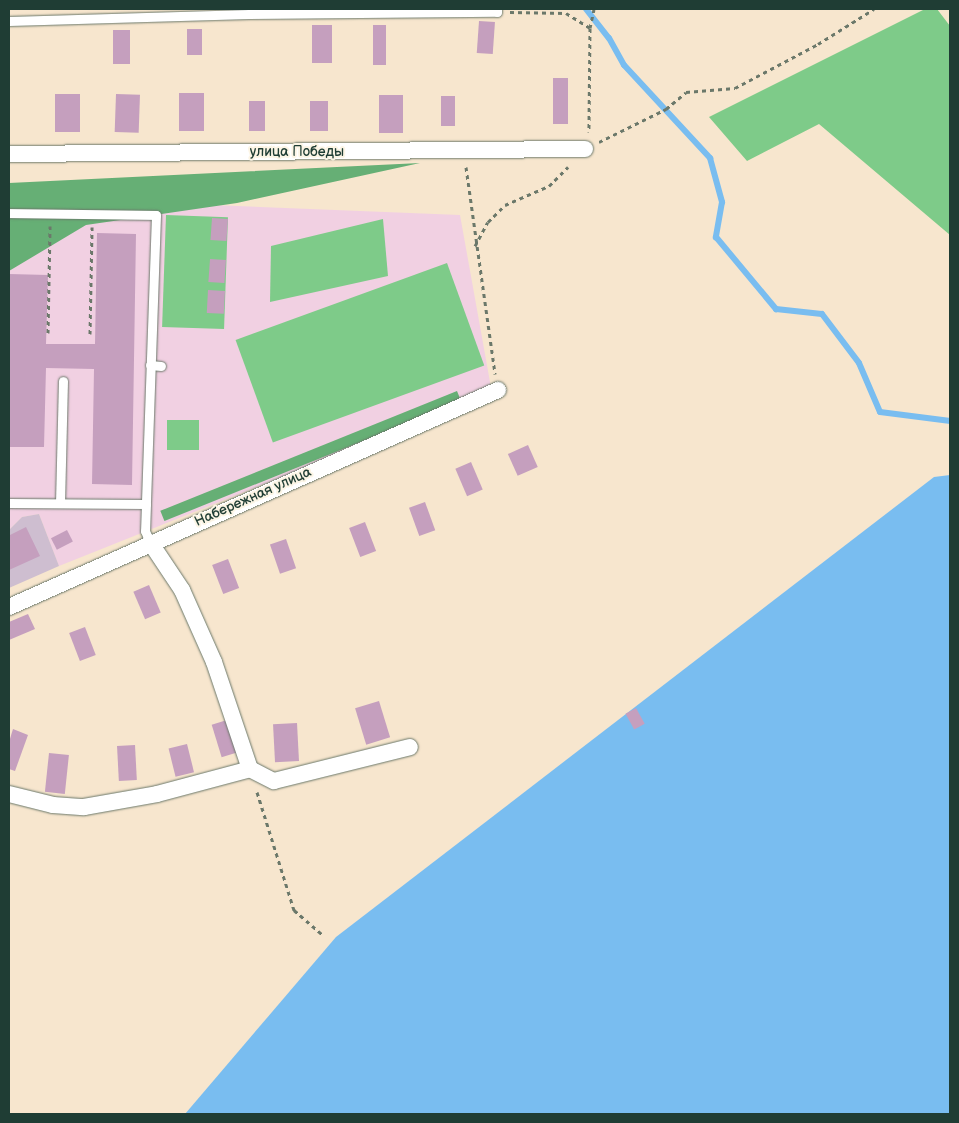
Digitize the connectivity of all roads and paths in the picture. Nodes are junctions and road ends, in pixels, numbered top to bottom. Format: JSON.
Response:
{"nodes":[{"id":1,"x":594,"y":9,"type":"edge"},
{"id":2,"x":874,"y":9,"type":"edge"},
{"id":3,"x":497,"y":10,"type":"edge"},
{"id":4,"x":397,"y":11,"type":"edge"},
{"id":5,"x":9,"y":21,"type":"edge"},
{"id":6,"x":590,"y":28,"type":"junction"},
{"id":7,"x":584,"y":149,"type":"junction"},
{"id":8,"x":464,"y":150,"type":"junction"},
{"id":9,"x":9,"y":154,"type":"edge"},
{"id":10,"x":9,"y":212,"type":"edge"},
{"id":11,"x":50,"y":213,"type":"junction"},
{"id":12,"x":93,"y":214,"type":"junction"},
{"id":13,"x":475,"y":246,"type":"junction"},
{"id":14,"x":48,"y":333,"type":"dead end"},
{"id":15,"x":90,"y":334,"type":"dead end"},
{"id":16,"x":150,"y":365,"type":"junction"},
{"id":17,"x":161,"y":366,"type":"dead end"},
{"id":18,"x":62,"y":381,"type":"dead end"},
{"id":19,"x":498,"y":390,"type":"joint"},
{"id":20,"x":9,"y":503,"type":"edge"},
{"id":21,"x":60,"y":503,"type":"junction"},
{"id":22,"x":146,"y":504,"type":"junction"},
{"id":23,"x":150,"y":542,"type":"junction"},
{"id":24,"x":9,"y":607,"type":"edge"},
{"id":25,"x":410,"y":747,"type":"dead end"},
{"id":26,"x":250,"y":769,"type":"junction"},
{"id":27,"x":9,"y":794,"type":"edge"},
{"id":28,"x":324,"y":935,"type":"dead end"}],
"edges":[{"from":1,"to":6,"type":"path"},
{"from":2,"to":7,"type":"path"},
{"from":3,"to":4,"type":"lane"},
{"from":3,"to":6,"type":"path"},
{"from":4,"to":5,"type":"lane"},
{"from":6,"to":7,"type":"path"},
{"from":7,"to":8,"type":"street","name":"улица Победы"},
{"from":7,"to":13,"type":"path"},
{"from":8,"to":9,"type":"street","name":"улица Победы"},
{"from":8,"to":13,"type":"path"},
{"from":10,"to":11,"type":"lane"},
{"from":11,"to":12,"type":"lane"},
{"from":11,"to":14,"type":"path"},
{"from":12,"to":15,"type":"path"},
{"from":12,"to":16,"type":"lane"},
{"from":13,"to":19,"type":"path"},
{"from":16,"to":17,"type":"lane"},
{"from":16,"to":22,"type":"lane"},
{"from":18,"to":21,"type":"lane"},
{"from":19,"to":23,"type":"street","name":"Набережная улица"},
{"from":20,"to":21,"type":"lane"},
{"from":21,"to":22,"type":"lane"},
{"from":22,"to":23,"type":"lane"},
{"from":23,"to":24,"type":"street","name":"Набережная улица"},
{"from":23,"to":26,"type":"street"},
{"from":25,"to":26,"type":"street"},
{"from":26,"to":27,"type":"street"},
{"from":26,"to":28,"type":"path"}]}
